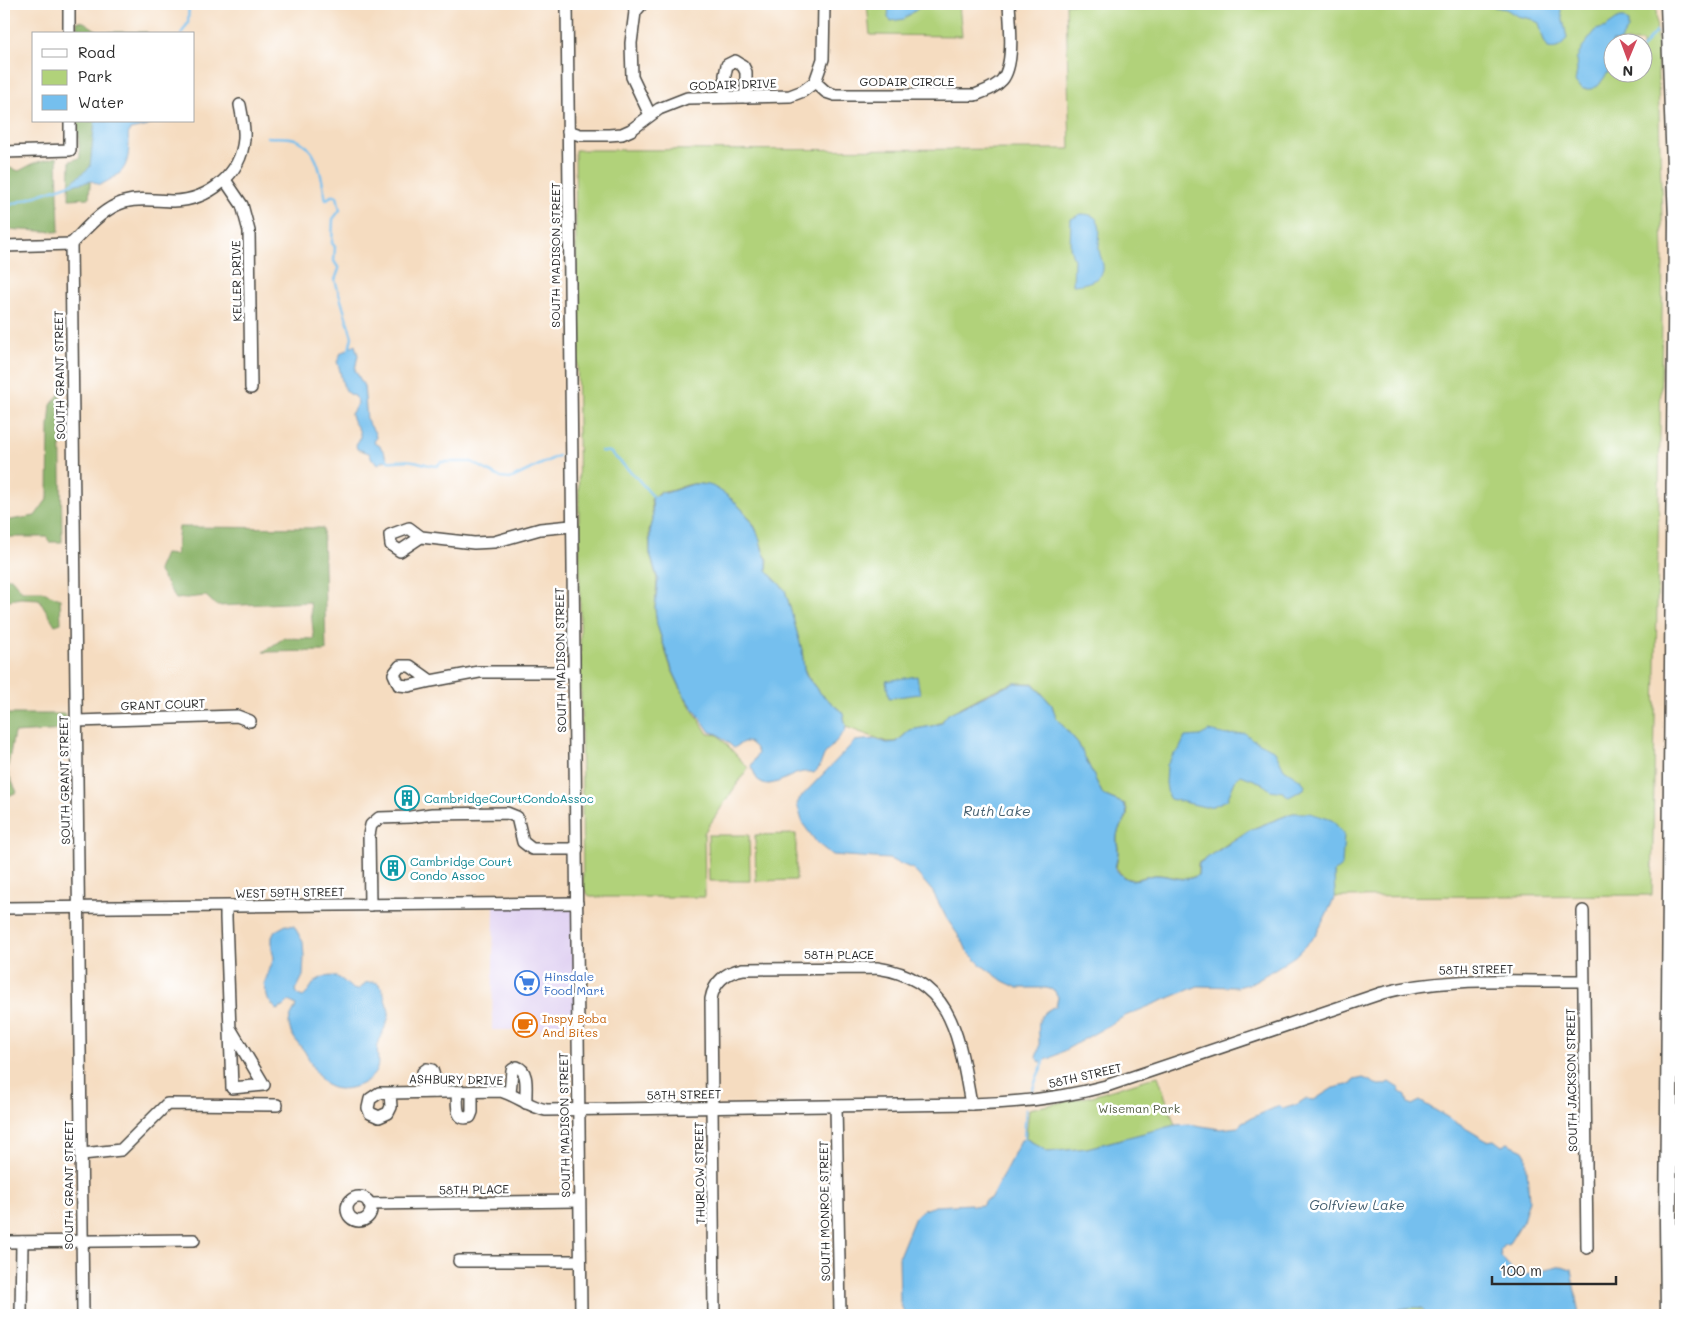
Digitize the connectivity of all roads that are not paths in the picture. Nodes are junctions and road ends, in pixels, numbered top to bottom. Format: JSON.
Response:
{"nodes":[{"id":1,"x":69,"y":4,"type":"edge"},
{"id":2,"x":567,"y":4,"type":"edge"},
{"id":3,"x":824,"y":4,"type":"edge"},
{"id":4,"x":1009,"y":4,"type":"edge"},
{"id":5,"x":1669,"y":4,"type":"edge"},
{"id":6,"x":637,"y":7,"type":"edge"},
{"id":7,"x":69,"y":32,"type":"edge"},
{"id":8,"x":815,"y":82,"type":"junction"},
{"id":9,"x":725,"y":97,"type":"junction"},
{"id":10,"x":746,"y":97,"type":"junction"},
{"id":11,"x":240,"y":105,"type":"dead end"},
{"id":12,"x":650,"y":115,"type":"junction"},
{"id":13,"x":70,"y":122,"type":"edge"},
{"id":14,"x":568,"y":132,"type":"junction"},
{"id":15,"x":4,"y":152,"type":"edge"},
{"id":16,"x":225,"y":180,"type":"junction"},
{"id":17,"x":71,"y":244,"type":"junction"},
{"id":18,"x":4,"y":246,"type":"edge"},
{"id":19,"x":251,"y":388,"type":"dead end"},
{"id":20,"x":571,"y":526,"type":"junction"},
{"id":21,"x":421,"y":537,"type":"dead end"},
{"id":22,"x":574,"y":672,"type":"junction"},
{"id":23,"x":431,"y":681,"type":"dead end"},
{"id":24,"x":77,"y":721,"type":"junction"},
{"id":25,"x":250,"y":721,"type":"dead end"},
{"id":26,"x":576,"y":849,"type":"junction"},
{"id":27,"x":577,"y":903,"type":"junction"},
{"id":28,"x":370,"y":905,"type":"junction"},
{"id":29,"x":226,"y":906,"type":"junction"},
{"id":30,"x":4,"y":908,"type":"edge"},
{"id":31,"x":79,"y":908,"type":"junction"},
{"id":32,"x":1583,"y":911,"type":"dead end"},
{"id":33,"x":785,"y":968,"type":"joint"},
{"id":34,"x":1583,"y":981,"type":"junction"},
{"id":35,"x":230,"y":1028,"type":"junction"},
{"id":36,"x":423,"y":1092,"type":"junction"},
{"id":37,"x":435,"y":1092,"type":"junction"},
{"id":38,"x":458,"y":1092,"type":"junction"},
{"id":39,"x":472,"y":1092,"type":"junction"},
{"id":40,"x":390,"y":1093,"type":"dead end"},
{"id":41,"x":510,"y":1094,"type":"junction"},
{"id":42,"x":526,"y":1102,"type":"junction"},
{"id":43,"x":971,"y":1104,"type":"junction"},
{"id":44,"x":277,"y":1105,"type":"dead end"},
{"id":45,"x":836,"y":1106,"type":"junction"},
{"id":46,"x":712,"y":1107,"type":"junction"},
{"id":47,"x":578,"y":1109,"type":"junction"},
{"id":48,"x":82,"y":1154,"type":"junction"},
{"id":49,"x":579,"y":1201,"type":"junction"},
{"id":50,"x":369,"y":1204,"type":"dead end"},
{"id":51,"x":82,"y":1240,"type":"junction"},
{"id":52,"x":194,"y":1240,"type":"dead end"},
{"id":53,"x":4,"y":1242,"type":"edge"},
{"id":54,"x":22,"y":1242,"type":"junction"},
{"id":55,"x":1587,"y":1248,"type":"dead end"},
{"id":56,"x":459,"y":1261,"type":"dead end"},
{"id":57,"x":580,"y":1262,"type":"junction"},
{"id":58,"x":22,"y":1315,"type":"edge"},
{"id":59,"x":83,"y":1315,"type":"edge"},
{"id":60,"x":581,"y":1315,"type":"edge"},
{"id":61,"x":714,"y":1315,"type":"edge"},
{"id":62,"x":840,"y":1315,"type":"edge"},
{"id":63,"x":1669,"y":1315,"type":"edge"}],
"edges":[{"from":1,"to":7,"type":"street"},
{"from":2,"to":14,"type":"street","name":"SOUTH MADISON STREET"},
{"from":3,"to":8,"type":"street"},
{"from":4,"to":8,"type":"street","name":"GODAIR CIRCLE"},
{"from":5,"to":63,"type":"highway"},
{"from":6,"to":12,"type":"street"},
{"from":8,"to":10,"type":"street","name":"GODAIR DRIVE"},
{"from":9,"to":10,"type":"street","name":"GODAIR DRIVE"},
{"from":9,"to":10,"type":"street"},
{"from":9,"to":12,"type":"street","name":"GODAIR DRIVE"},
{"from":11,"to":16,"type":"street"},
{"from":12,"to":14,"type":"street","name":"GODAIR DRIVE"},
{"from":13,"to":15,"type":"street"},
{"from":14,"to":20,"type":"street","name":"SOUTH MADISON STREET"},
{"from":16,"to":17,"type":"street"},
{"from":16,"to":19,"type":"street","name":"KELLER DRIVE"},
{"from":17,"to":18,"type":"street"},
{"from":17,"to":24,"type":"street","name":"SOUTH GRANT STREET"},
{"from":20,"to":21,"type":"street"},
{"from":20,"to":22,"type":"street","name":"SOUTH MADISON STREET"},
{"from":22,"to":23,"type":"street"},
{"from":22,"to":26,"type":"street","name":"SOUTH MADISON STREET"},
{"from":24,"to":25,"type":"street","name":"GRANT COURT"},
{"from":24,"to":31,"type":"street","name":"SOUTH GRANT STREET"},
{"from":26,"to":27,"type":"street","name":"SOUTH MADISON STREET"},
{"from":26,"to":28,"type":"street"},
{"from":27,"to":28,"type":"street","name":"WEST 59TH STREET"},
{"from":27,"to":47,"type":"street","name":"SOUTH MADISON STREET"},
{"from":28,"to":29,"type":"street","name":"WEST 59TH STREET"},
{"from":29,"to":31,"type":"street","name":"WEST 59TH STREET"},
{"from":29,"to":35,"type":"street"},
{"from":30,"to":31,"type":"street","name":"WEST 59TH STREET"},
{"from":31,"to":48,"type":"street","name":"SOUTH GRANT STREET"},
{"from":32,"to":34,"type":"street","name":"SOUTH JACKSON STREET"},
{"from":33,"to":43,"type":"street","name":"58TH PLACE"},
{"from":33,"to":46,"type":"street","name":"THURLOW STREET"},
{"from":34,"to":43,"type":"street","name":"58TH STREET"},
{"from":34,"to":55,"type":"street","name":"SOUTH JACKSON STREET"},
{"from":35,"to":35,"type":"street"},
{"from":36,"to":37,"type":"street","name":"ASHBURY DRIVE"},
{"from":36,"to":37,"type":"street"},
{"from":36,"to":40,"type":"street","name":"ASHBURY DRIVE"},
{"from":37,"to":38,"type":"street","name":"ASHBURY DRIVE"},
{"from":38,"to":39,"type":"street","name":"ASHBURY DRIVE"},
{"from":38,"to":39,"type":"street"},
{"from":39,"to":41,"type":"street","name":"ASHBURY DRIVE"},
{"from":41,"to":42,"type":"street","name":"ASHBURY DRIVE"},
{"from":41,"to":42,"type":"street"},
{"from":42,"to":47,"type":"street","name":"ASHBURY DRIVE"},
{"from":43,"to":45,"type":"street","name":"58TH STREET"},
{"from":44,"to":48,"type":"street"},
{"from":45,"to":46,"type":"street","name":"58TH STREET"},
{"from":45,"to":62,"type":"street","name":"SOUTH MONROE STREET"},
{"from":46,"to":47,"type":"street","name":"58TH STREET"},
{"from":46,"to":61,"type":"street","name":"THURLOW STREET"},
{"from":47,"to":49,"type":"street","name":"SOUTH MADISON STREET"},
{"from":48,"to":51,"type":"street","name":"SOUTH GRANT STREET"},
{"from":49,"to":50,"type":"street","name":"58TH PLACE"},
{"from":49,"to":57,"type":"street","name":"SOUTH MADISON STREET"},
{"from":51,"to":52,"type":"street"},
{"from":51,"to":54,"type":"street"},
{"from":51,"to":59,"type":"street","name":"SOUTH GRANT STREET"},
{"from":53,"to":54,"type":"street"},
{"from":54,"to":58,"type":"street"},
{"from":56,"to":57,"type":"street"},
{"from":57,"to":60,"type":"street","name":"SOUTH MADISON STREET"}]}
